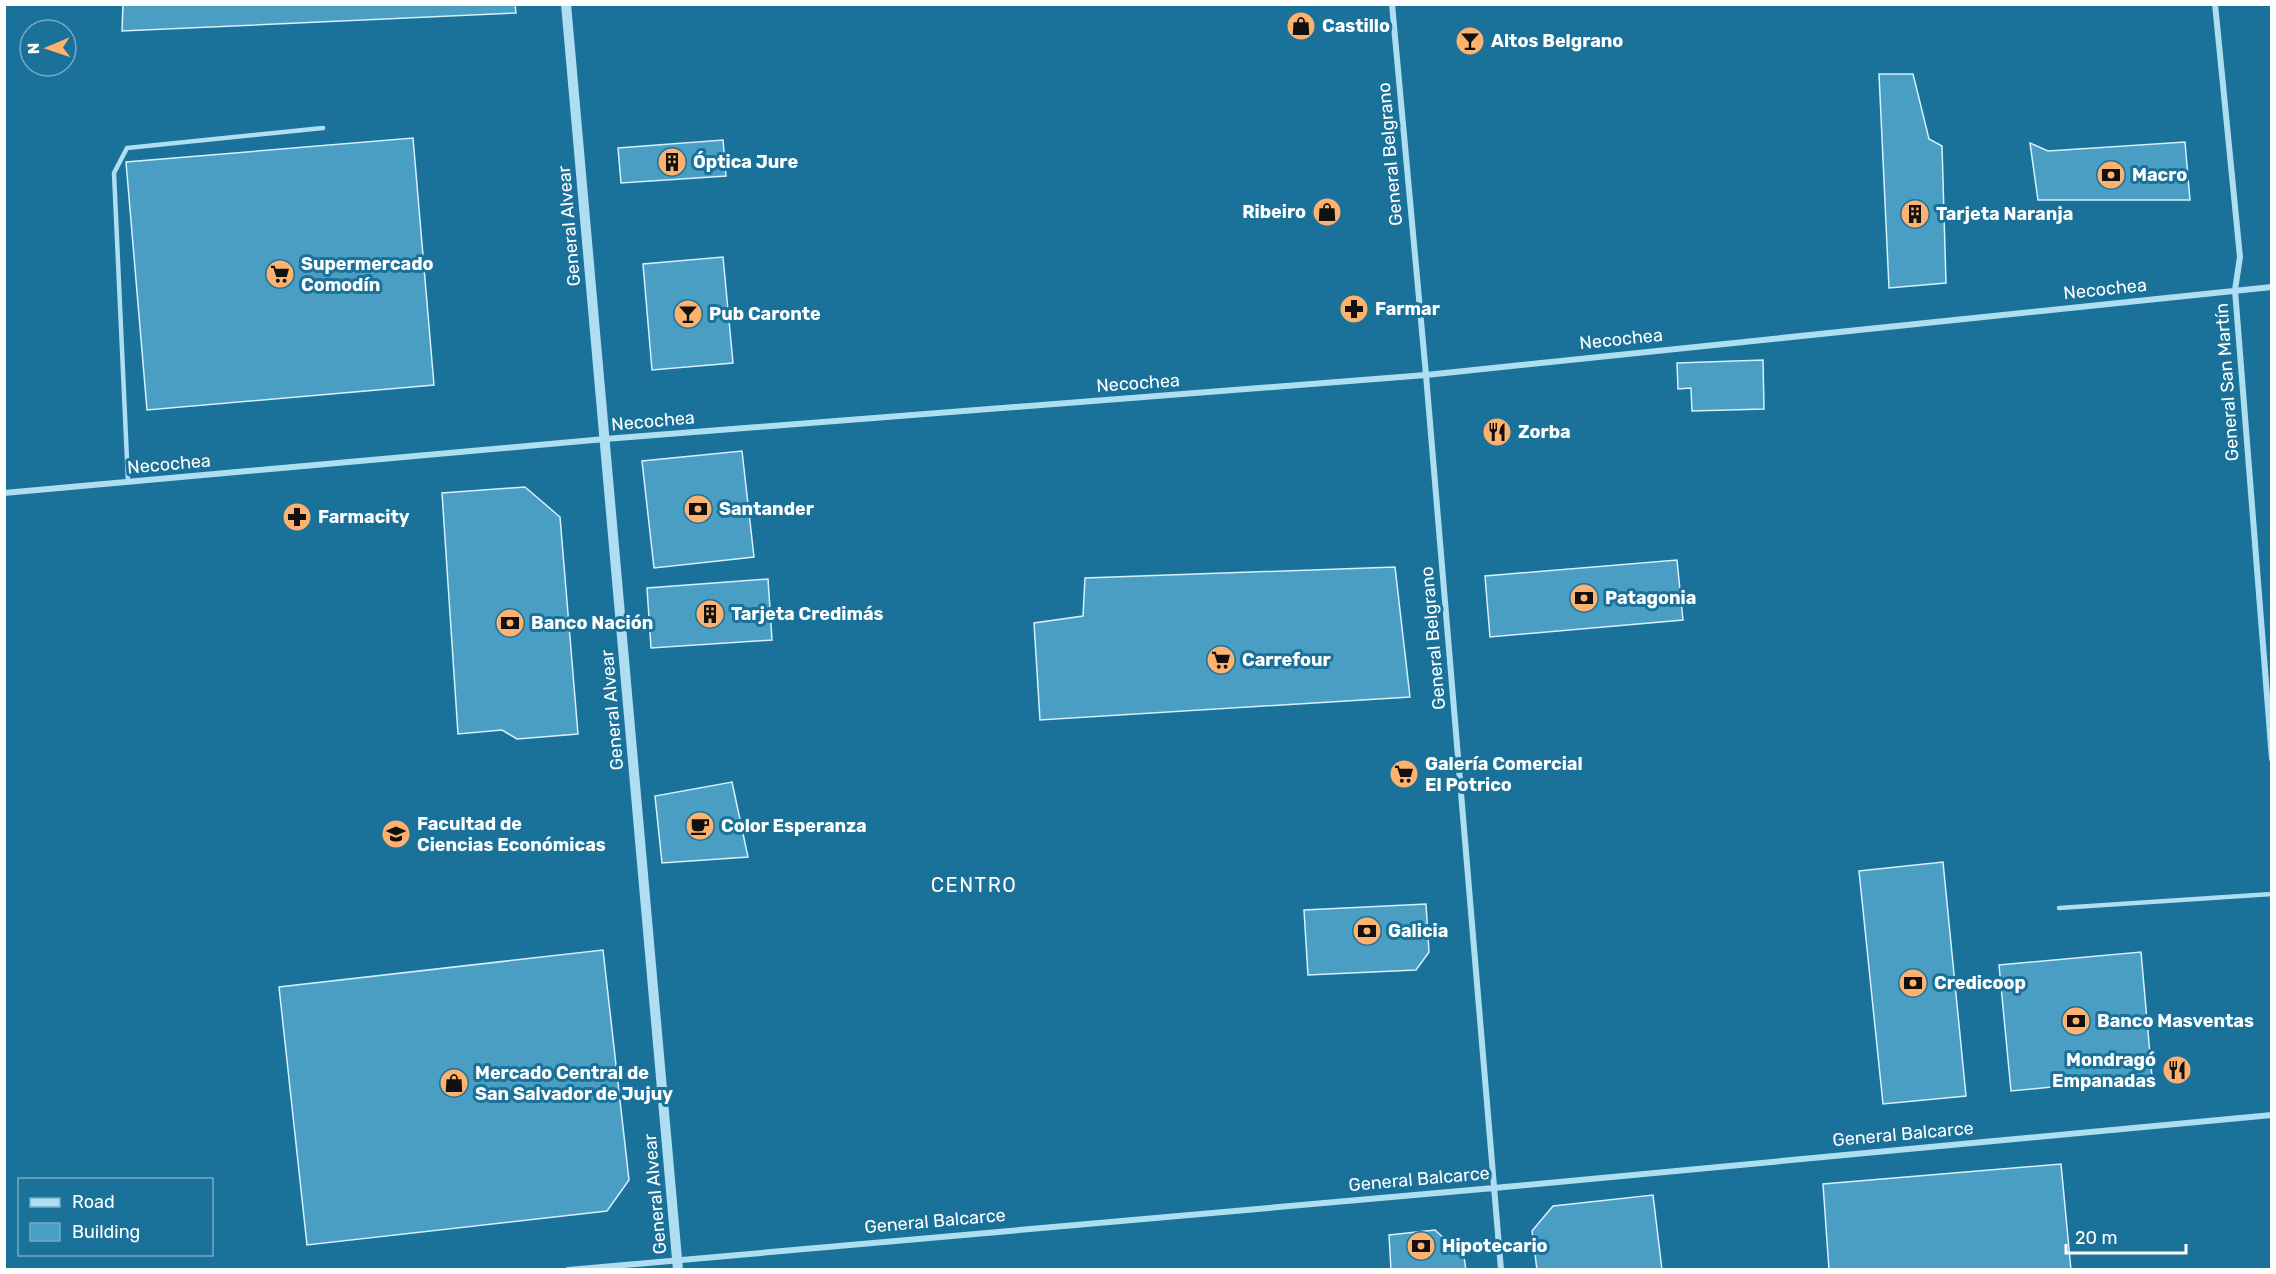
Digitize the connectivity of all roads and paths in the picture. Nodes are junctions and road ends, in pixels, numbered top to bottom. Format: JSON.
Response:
{"nodes":[{"id":1,"x":566,"y":4,"type":"edge"},
{"id":2,"x":1392,"y":4,"type":"edge"},
{"id":3,"x":2215,"y":4,"type":"edge"},
{"id":4,"x":324,"y":128,"type":"dead end"},
{"id":5,"x":2271,"y":286,"type":"edge"},
{"id":6,"x":2235,"y":290,"type":"junction"},
{"id":7,"x":1426,"y":375,"type":"junction"},
{"id":8,"x":605,"y":440,"type":"junction"},
{"id":9,"x":128,"y":482,"type":"junction"},
{"id":10,"x":4,"y":494,"type":"edge"},
{"id":11,"x":2271,"y":759,"type":"edge"},
{"id":12,"x":2271,"y":894,"type":"edge"},
{"id":13,"x":2059,"y":908,"type":"dead end"},
{"id":14,"x":2271,"y":1115,"type":"edge"},
{"id":15,"x":1494,"y":1188,"type":"junction"},
{"id":16,"x":678,"y":1264,"type":"edge"},
{"id":17,"x":568,"y":1269,"type":"edge"},
{"id":18,"x":1501,"y":1269,"type":"edge"}],
"edges":[{"from":1,"to":8,"type":"street","name":"General Alvear"},
{"from":2,"to":7,"type":"street","name":"General Belgrano"},
{"from":3,"to":6,"type":"street","name":"General San Martín"},
{"from":4,"to":9,"type":"lane"},
{"from":5,"to":6,"type":"street","name":"Necochea"},
{"from":6,"to":7,"type":"street","name":"Necochea"},
{"from":6,"to":11,"type":"street","name":"General San Martín"},
{"from":7,"to":8,"type":"street","name":"Necochea"},
{"from":7,"to":15,"type":"street","name":"General Belgrano"},
{"from":8,"to":9,"type":"street","name":"Necochea"},
{"from":8,"to":16,"type":"street","name":"General Alvear"},
{"from":9,"to":10,"type":"street","name":"Necochea"},
{"from":12,"to":13,"type":"lane"},
{"from":14,"to":15,"type":"street","name":"General Balcarce"},
{"from":15,"to":16,"type":"street","name":"General Balcarce"},
{"from":15,"to":18,"type":"street","name":"General Belgrano"},
{"from":16,"to":17,"type":"street","name":"General Balcarce"}]}
